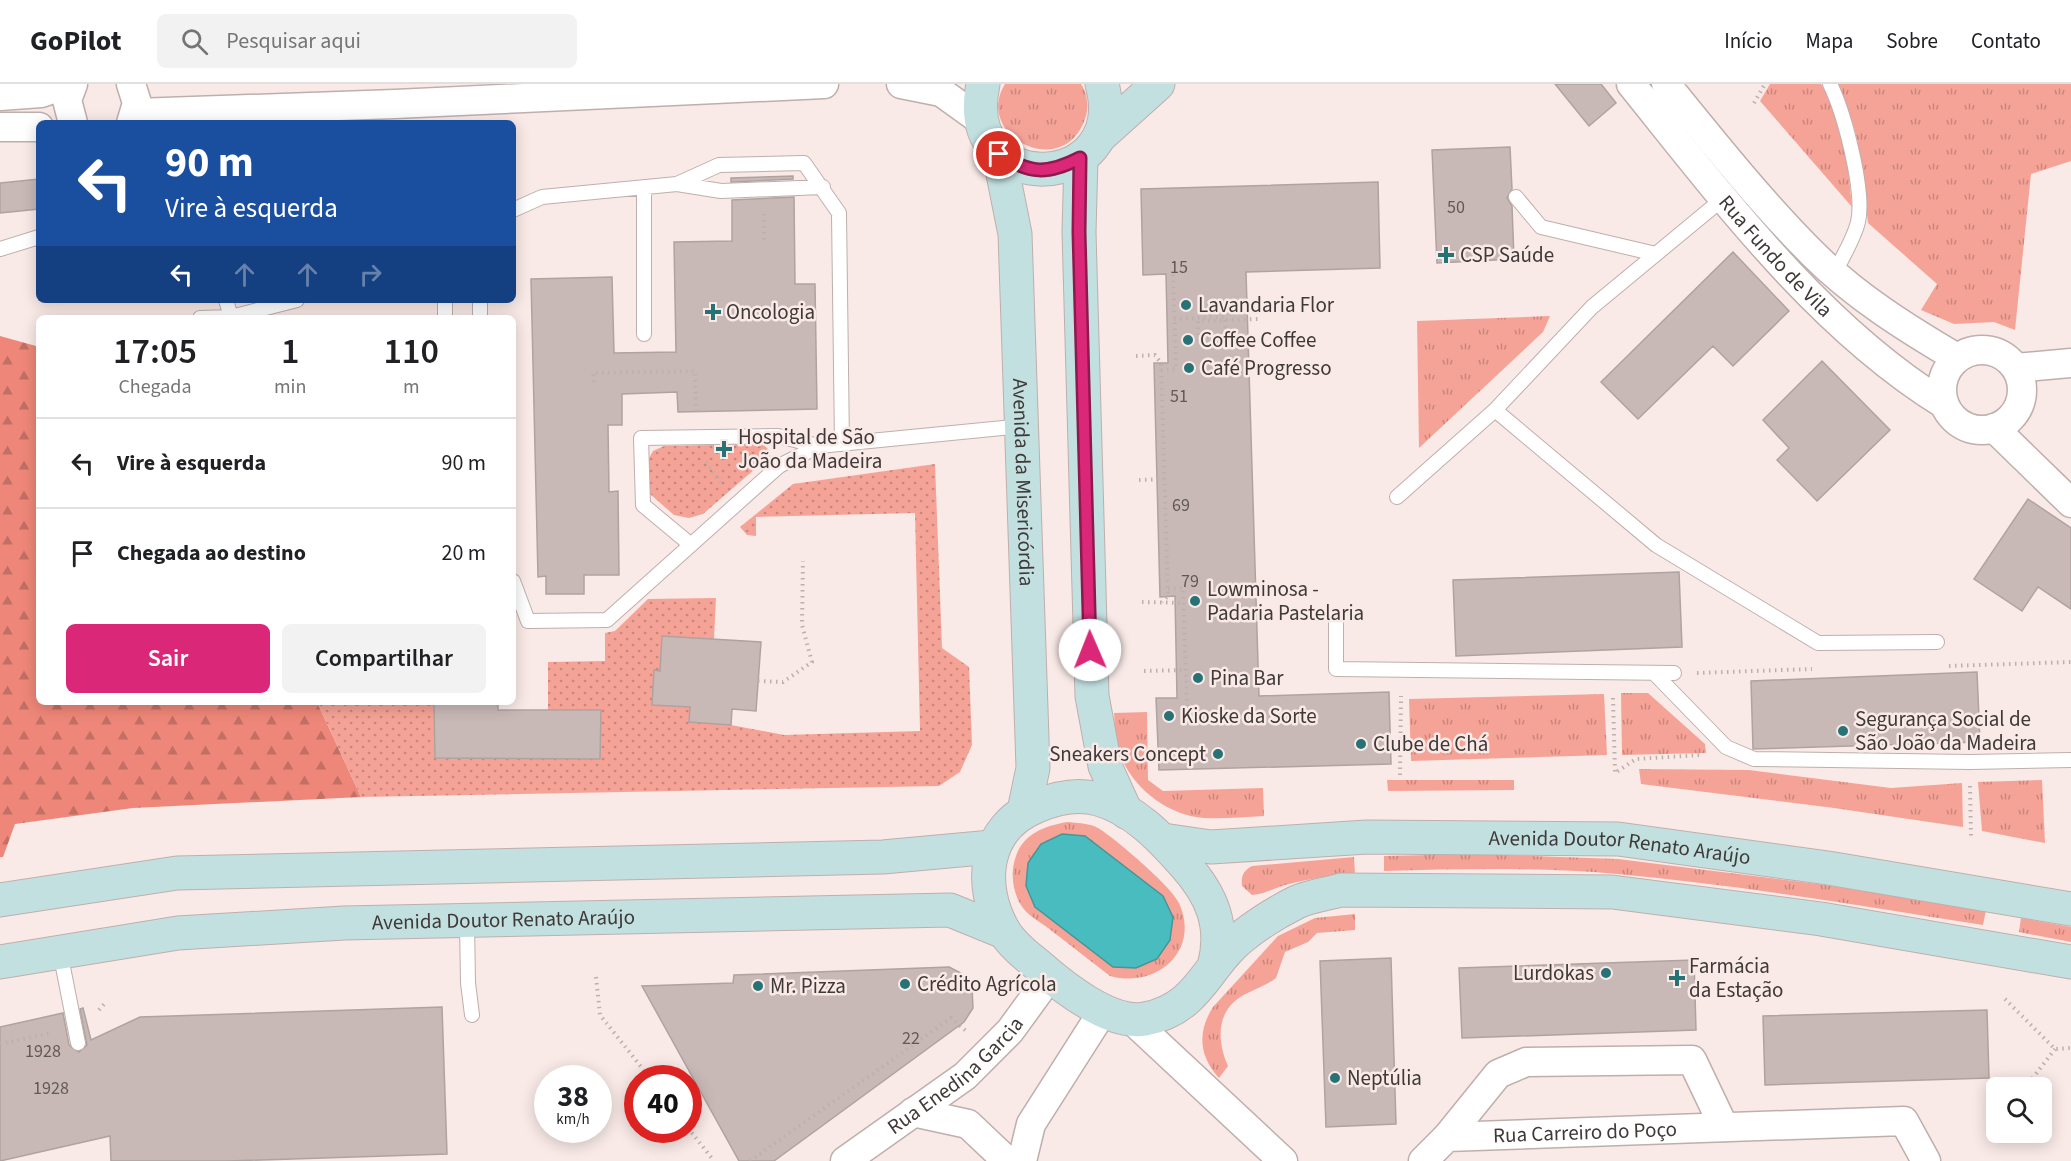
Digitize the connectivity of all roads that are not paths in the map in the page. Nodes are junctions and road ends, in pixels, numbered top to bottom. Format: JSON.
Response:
{"nodes":[{"id":1,"x":67,"y":84,"type":"edge"},
{"id":2,"x":73,"y":84,"type":"edge"},
{"id":3,"x":131,"y":84,"type":"edge"},
{"id":4,"x":148,"y":84,"type":"edge"},
{"id":5,"x":824,"y":84,"type":"edge"},
{"id":6,"x":902,"y":84,"type":"edge"},
{"id":7,"x":982,"y":84,"type":"edge"},
{"id":8,"x":1102,"y":84,"type":"edge"},
{"id":9,"x":1158,"y":84,"type":"edge"},
{"id":10,"x":1632,"y":84,"type":"edge"},
{"id":11,"x":1666,"y":84,"type":"edge"},
{"id":12,"x":1830,"y":84,"type":"edge"},
{"id":13,"x":0,"y":96,"type":"edge"},
{"id":14,"x":134,"y":118,"type":"edge"},
{"id":15,"x":72,"y":120,"type":"edge"},
{"id":16,"x":980,"y":120,"type":"junction"},
{"id":17,"x":0,"y":127,"type":"edge"},
{"id":18,"x":36,"y":127,"type":"edge"},
{"id":19,"x":1090,"y":148,"type":"junction"},
{"id":20,"x":999,"y":154,"type":"junction"},
{"id":21,"x":678,"y":184,"type":"junction"},
{"id":22,"x":644,"y":187,"type":"junction"},
{"id":23,"x":823,"y":187,"type":"junction"},
{"id":24,"x":1733,"y":189,"type":"junction"},
{"id":25,"x":1516,"y":197,"type":"dead end"},
{"id":26,"x":516,"y":209,"type":"edge"},
{"id":27,"x":36,"y":238,"type":"edge"},
{"id":28,"x":0,"y":249,"type":"edge"},
{"id":29,"x":1656,"y":254,"type":"junction"},
{"id":30,"x":1835,"y":273,"type":"junction"},
{"id":31,"x":285,"y":303,"type":"edge"},
{"id":32,"x":239,"y":315,"type":"edge"},
{"id":33,"x":644,"y":334,"type":"dead end"},
{"id":34,"x":1957,"y":358,"type":"junction"},
{"id":35,"x":2071,"y":363,"type":"edge"},
{"id":36,"x":2016,"y":368,"type":"junction"},
{"id":37,"x":1944,"y":404,"type":"junction"},
{"id":38,"x":1495,"y":410,"type":"junction"},
{"id":39,"x":1023,"y":426,"type":"junction"},
{"id":40,"x":1994,"y":428,"type":"junction"},
{"id":41,"x":842,"y":444,"type":"junction"},
{"id":42,"x":819,"y":446,"type":"junction"},
{"id":43,"x":1397,"y":497,"type":"dead end"},
{"id":44,"x":2071,"y":503,"type":"edge"},
{"id":45,"x":691,"y":545,"type":"junction"},
{"id":46,"x":516,"y":589,"type":"edge"},
{"id":47,"x":1336,"y":622,"type":"dead end"},
{"id":48,"x":1937,"y":642,"type":"dead end"},
{"id":49,"x":1654,"y":673,"type":"junction"},
{"id":50,"x":1674,"y":673,"type":"road end"},
{"id":51,"x":2071,"y":760,"type":"edge"},
{"id":52,"x":1024,"y":811,"type":"junction"},
{"id":53,"x":1126,"y":812,"type":"junction"},
{"id":54,"x":1163,"y":840,"type":"junction"},
{"id":55,"x":992,"y":847,"type":"junction"},
{"id":56,"x":0,"y":900,"type":"edge"},
{"id":57,"x":2071,"y":909,"type":"edge"},
{"id":58,"x":466,"y":923,"type":"junction"},
{"id":59,"x":1004,"y":932,"type":"junction"},
{"id":60,"x":60,"y":950,"type":"junction"},
{"id":61,"x":0,"y":962,"type":"edge"},
{"id":62,"x":2071,"y":962,"type":"edge"},
{"id":63,"x":1214,"y":967,"type":"junction"},
{"id":64,"x":1050,"y":976,"type":"junction"},
{"id":65,"x":472,"y":1015,"type":"dead end"},
{"id":66,"x":1118,"y":1016,"type":"junction"},
{"id":67,"x":78,"y":1043,"type":"dead end"},
{"id":68,"x":913,"y":1112,"type":"junction"},
{"id":69,"x":1724,"y":1127,"type":"junction"},
{"id":70,"x":1447,"y":1137,"type":"junction"},
{"id":71,"x":845,"y":1161,"type":"edge"},
{"id":72,"x":1007,"y":1161,"type":"edge"},
{"id":73,"x":1023,"y":1161,"type":"edge"},
{"id":74,"x":1283,"y":1161,"type":"edge"},
{"id":75,"x":1424,"y":1161,"type":"edge"},
{"id":76,"x":1926,"y":1161,"type":"edge"}],
"edges":[{"from":1,"to":13,"type":"street"},
{"from":2,"to":15,"type":"street"},
{"from":3,"to":4,"type":"street"},
{"from":3,"to":14,"type":"street"},
{"from":5,"to":14,"type":"street"},
{"from":6,"to":16,"type":"street"},
{"from":7,"to":16,"type":"main road"},
{"from":8,"to":19,"type":"main road"},
{"from":9,"to":19,"type":"main road"},
{"from":10,"to":24,"type":"street","name":"Rua Fundo de Vila"},
{"from":11,"to":24,"type":"street","name":"Rua Fundo de Vila"},
{"from":12,"to":30,"type":"lane"},
{"from":16,"to":20,"type":"main road"},
{"from":17,"to":18,"type":"street"},
{"from":19,"to":20,"type":"main road"},
{"from":19,"to":53,"type":"main road"},
{"from":20,"to":39,"type":"main road","name":"Avenida da Misericórdia"},
{"from":21,"to":22,"type":"lane"},
{"from":21,"to":23,"type":"lane"},
{"from":21,"to":23,"type":"lane"},
{"from":22,"to":26,"type":"lane"},
{"from":22,"to":33,"type":"lane"},
{"from":23,"to":41,"type":"lane"},
{"from":24,"to":29,"type":"lane"},
{"from":24,"to":30,"type":"street","name":"Rua Fundo de Vila"},
{"from":24,"to":37,"type":"street","name":"Rua Fundo de Vila"},
{"from":25,"to":29,"type":"lane"},
{"from":27,"to":28,"type":"lane"},
{"from":29,"to":38,"type":"lane"},
{"from":30,"to":34,"type":"street","name":"Rua Fundo de Vila"},
{"from":31,"to":32,"type":"lane"},
{"from":34,"to":36,"type":"street"},
{"from":34,"to":37,"type":"street"},
{"from":35,"to":36,"type":"street"},
{"from":36,"to":40,"type":"street"},
{"from":37,"to":40,"type":"street","name":"Rua Fundo de Vila"},
{"from":38,"to":43,"type":"lane"},
{"from":38,"to":48,"type":"lane"},
{"from":39,"to":41,"type":"lane"},
{"from":39,"to":52,"type":"main road","name":"Avenida da Misericórdia"},
{"from":40,"to":44,"type":"street"},
{"from":41,"to":42,"type":"lane"},
{"from":42,"to":45,"type":"lane"},
{"from":42,"to":45,"type":"lane"},
{"from":45,"to":46,"type":"lane"},
{"from":47,"to":49,"type":"lane"},
{"from":49,"to":50,"type":"lane"},
{"from":49,"to":51,"type":"lane"},
{"from":52,"to":53,"type":"main road","name":"Avenida Doutor Renato Araújo"},
{"from":52,"to":55,"type":"main road","name":"Avenida Doutor Renato Araújo"},
{"from":53,"to":54,"type":"main road","name":"Avenida Doutor Renato Araújo"},
{"from":54,"to":57,"type":"main road","name":"Avenida Doutor Renato Araújo"},
{"from":54,"to":63,"type":"main road","name":"Avenida Doutor Renato Araújo"},
{"from":55,"to":56,"type":"main road"},
{"from":55,"to":59,"type":"main road","name":"Avenida Doutor Renato Araújo"},
{"from":58,"to":59,"type":"main road","name":"Avenida Doutor Renato Araújo"},
{"from":58,"to":60,"type":"main road","name":"Avenida Doutor Renato Araújo"},
{"from":58,"to":65,"type":"lane"},
{"from":59,"to":64,"type":"main road","name":"Avenida Doutor Renato Araújo"},
{"from":60,"to":61,"type":"main road","name":"Avenida Doutor Renato Araújo"},
{"from":60,"to":67,"type":"lane"},
{"from":62,"to":63,"type":"main road","name":"Avenida Doutor Renato Araújo"},
{"from":63,"to":66,"type":"main road","name":"Avenida Doutor Renato Araújo"},
{"from":64,"to":66,"type":"main road","name":"Avenida Doutor Renato Araújo"},
{"from":64,"to":68,"type":"street","name":"Rua Enedina Garcia"},
{"from":66,"to":73,"type":"street"},
{"from":66,"to":74,"type":"street"},
{"from":68,"to":71,"type":"street","name":"Rua Enedina Garcia"},
{"from":68,"to":72,"type":"street"},
{"from":69,"to":70,"type":"street","name":"Rua Carreiro do Poço"},
{"from":69,"to":70,"type":"street","name":"Rua Carreiro do Poço"},
{"from":69,"to":76,"type":"street","name":"Rua Carreiro do Poço"},
{"from":70,"to":75,"type":"street","name":"Rua Carreiro do Poço"}]}
